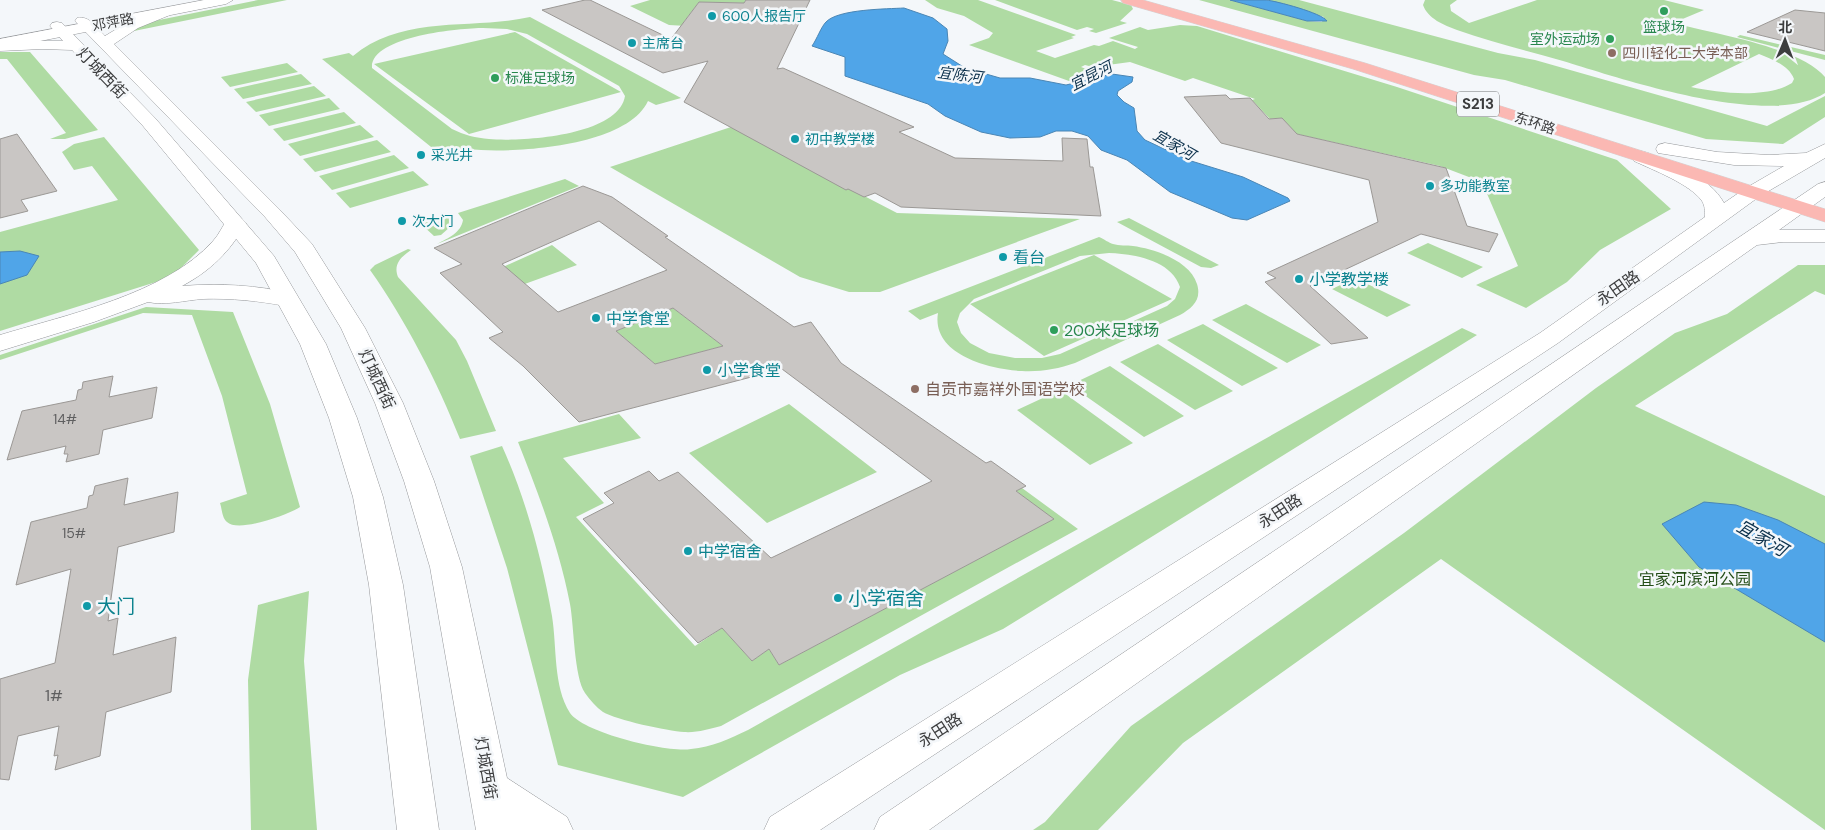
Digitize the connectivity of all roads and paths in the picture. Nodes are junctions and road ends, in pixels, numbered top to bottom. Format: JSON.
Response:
{"nodes":[{"id":1,"x":192,"y":0,"type":"edge"},
{"id":2,"x":226,"y":0,"type":"edge"},
{"id":3,"x":1128,"y":0,"type":"edge"},
{"id":4,"x":1172,"y":0,"type":"edge"},
{"id":5,"x":165,"y":12,"type":"junction"},
{"id":6,"x":78,"y":33,"type":"junction"},
{"id":7,"x":0,"y":37,"type":"edge"},
{"id":8,"x":0,"y":45,"type":"edge"},
{"id":9,"x":1665,"y":149,"type":"junction"},
{"id":10,"x":1819,"y":153,"type":"edge"},
{"id":11,"x":1640,"y":156,"type":"junction"},
{"id":12,"x":1761,"y":187,"type":"junction"},
{"id":13,"x":1817,"y":201,"type":"edge"},
{"id":14,"x":1715,"y":219,"type":"junction"},
{"id":15,"x":235,"y":223,"type":"junction"},
{"id":16,"x":1825,"y":236,"type":"edge"},
{"id":17,"x":1751,"y":240,"type":"junction"},
{"id":18,"x":286,"y":299,"type":"junction"},
{"id":19,"x":130,"y":301,"type":"junction"},
{"id":20,"x":0,"y":343,"type":"edge"},
{"id":21,"x":489,"y":788,"type":"junction"},
{"id":22,"x":418,"y":830,"type":"edge"},
{"id":23,"x":497,"y":830,"type":"edge"},
{"id":24,"x":552,"y":830,"type":"edge"},
{"id":25,"x":785,"y":830,"type":"edge"},
{"id":26,"x":895,"y":830,"type":"edge"}],
"edges":[{"from":1,"to":6,"type":"street","name":"邓萍路"},
{"from":2,"to":5,"type":"street","name":"邓萍路"},
{"from":3,"to":11,"type":"highway","name":"东环路","number":"S213"},
{"from":4,"to":9,"type":"highway","name":"东环路","number":"S213"},
{"from":5,"to":6,"type":"street","name":"邓萍路"},
{"from":5,"to":6,"type":"street"},
{"from":6,"to":7,"type":"street","name":"邓萍路"},
{"from":6,"to":8,"type":"street"},
{"from":6,"to":15,"type":"street","name":"灯城西街"},
{"from":6,"to":21,"type":"street","name":"灯城西街"},
{"from":9,"to":10,"type":"street"},
{"from":9,"to":12,"type":"highway","name":"东环路","number":"S213"},
{"from":10,"to":12,"type":"street","name":"永田路"},
{"from":11,"to":12,"type":"highway","name":"东环路","number":"S213"},
{"from":11,"to":14,"type":"street"},
{"from":12,"to":13,"type":"highway","name":"东环路","number":"S213"},
{"from":12,"to":14,"type":"street","name":"永田路"},
{"from":13,"to":17,"type":"street"},
{"from":14,"to":25,"type":"street","name":"永田路"},
{"from":15,"to":18,"type":"street","name":"灯城西街"},
{"from":15,"to":19,"type":"street"},
{"from":16,"to":17,"type":"street"},
{"from":17,"to":26,"type":"street"},
{"from":18,"to":19,"type":"street"},
{"from":18,"to":22,"type":"street","name":"灯城西街"},
{"from":19,"to":20,"type":"street"},
{"from":21,"to":23,"type":"street","name":"灯城西街"},
{"from":21,"to":24,"type":"street"}]}
